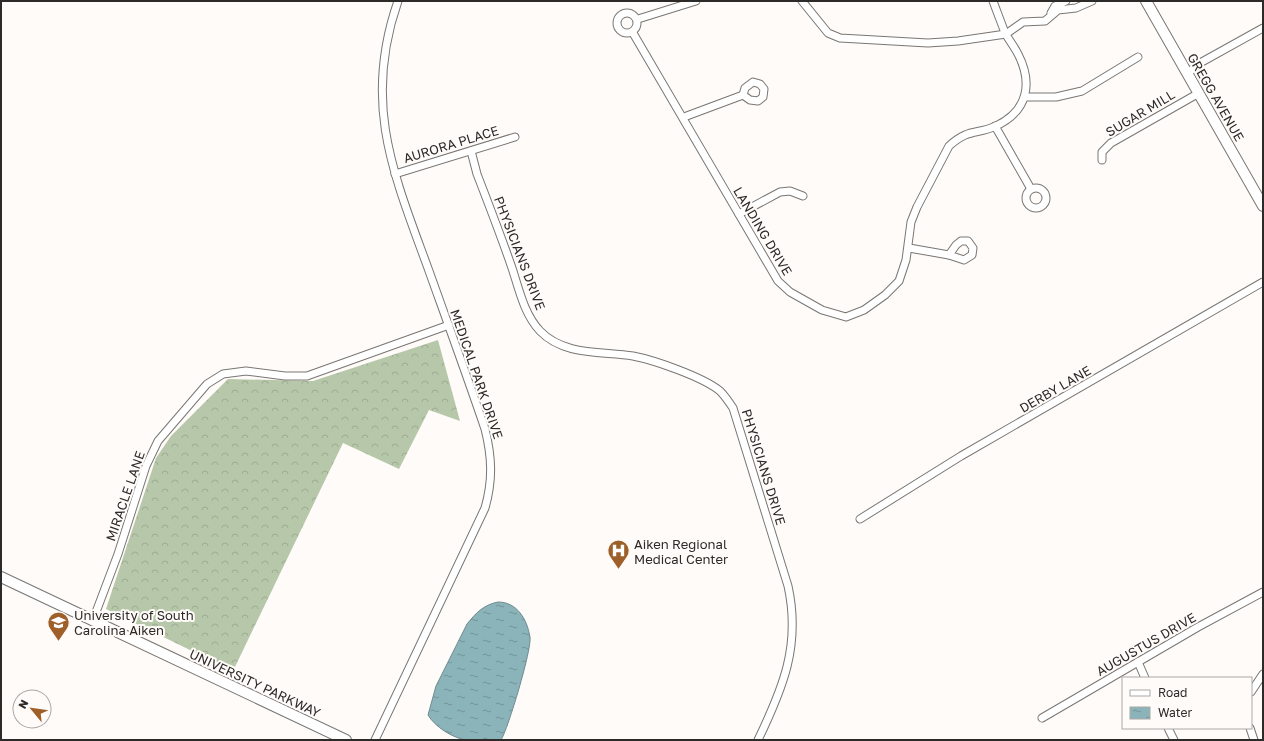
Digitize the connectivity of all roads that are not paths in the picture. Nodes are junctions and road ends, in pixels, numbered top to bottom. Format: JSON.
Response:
{"nodes":[{"id":1,"x":398,"y":1,"type":"edge"},
{"id":2,"x":696,"y":1,"type":"edge"},
{"id":3,"x":802,"y":1,"type":"edge"},
{"id":4,"x":993,"y":1,"type":"edge"},
{"id":5,"x":1066,"y":1,"type":"edge"},
{"id":6,"x":1092,"y":1,"type":"edge"},
{"id":7,"x":1146,"y":1,"type":"edge"},
{"id":8,"x":638,"y":19,"type":"junction"},
{"id":9,"x":1045,"y":22,"type":"junction"},
{"id":10,"x":1263,"y":28,"type":"edge"},
{"id":11,"x":633,"y":32,"type":"junction"},
{"id":12,"x":1006,"y":34,"type":"junction"},
{"id":13,"x":1138,"y":57,"type":"dead end"},
{"id":14,"x":1188,"y":73,"type":"junction"},
{"id":15,"x":1199,"y":93,"type":"junction"},
{"id":16,"x":743,"y":95,"type":"dead end"},
{"id":17,"x":1025,"y":97,"type":"junction"},
{"id":18,"x":684,"y":117,"type":"junction"},
{"id":19,"x":995,"y":126,"type":"junction"},
{"id":20,"x":515,"y":137,"type":"dead end"},
{"id":21,"x":472,"y":151,"type":"junction"},
{"id":22,"x":1102,"y":160,"type":"dead end"},
{"id":23,"x":395,"y":174,"type":"junction"},
{"id":24,"x":1031,"y":189,"type":"dead end"},
{"id":25,"x":803,"y":196,"type":"dead end"},
{"id":26,"x":1263,"y":206,"type":"edge"},
{"id":27,"x":739,"y":214,"type":"junction"},
{"id":28,"x":909,"y":248,"type":"junction"},
{"id":29,"x":949,"y":255,"type":"dead end"},
{"id":30,"x":1263,"y":282,"type":"edge"},
{"id":31,"x":449,"y":325,"type":"junction"},
{"id":32,"x":860,"y":519,"type":"dead end"},
{"id":33,"x":1,"y":578,"type":"edge"},
{"id":34,"x":1263,"y":592,"type":"edge"},
{"id":35,"x":93,"y":620,"type":"junction"},
{"id":36,"x":1138,"y":662,"type":"junction"},
{"id":37,"x":1263,"y":674,"type":"edge"},
{"id":38,"x":1145,"y":677,"type":"edge"},
{"id":39,"x":1252,"y":690,"type":"edge"},
{"id":40,"x":1042,"y":718,"type":"dead end"},
{"id":41,"x":1168,"y":729,"type":"edge"},
{"id":42,"x":1250,"y":729,"type":"edge"},
{"id":43,"x":346,"y":740,"type":"edge"},
{"id":44,"x":375,"y":740,"type":"edge"},
{"id":45,"x":758,"y":740,"type":"edge"},
{"id":46,"x":1174,"y":740,"type":"edge"},
{"id":47,"x":1254,"y":740,"type":"edge"}],
"edges":[{"from":1,"to":23,"type":"street","name":"MEDICAL PARK DRIVE"},
{"from":2,"to":8,"type":"street","name":"LANDING DRIVE"},
{"from":3,"to":12,"type":"street"},
{"from":4,"to":12,"type":"street"},
{"from":5,"to":9,"type":"street"},
{"from":6,"to":9,"type":"street"},
{"from":7,"to":14,"type":"street","name":"GREGG AVENUE"},
{"from":8,"to":11,"type":"street"},
{"from":8,"to":11,"type":"street","name":"LANDING DRIVE"},
{"from":9,"to":12,"type":"street"},
{"from":10,"to":14,"type":"street"},
{"from":11,"to":18,"type":"street","name":"LANDING DRIVE"},
{"from":12,"to":17,"type":"street"},
{"from":13,"to":17,"type":"street"},
{"from":14,"to":15,"type":"street","name":"GREGG AVENUE"},
{"from":15,"to":22,"type":"street","name":"SUGAR MILL"},
{"from":15,"to":26,"type":"street","name":"GREGG AVENUE"},
{"from":16,"to":18,"type":"street"},
{"from":17,"to":19,"type":"street","name":"LANDING DRIVE"},
{"from":18,"to":27,"type":"street","name":"LANDING DRIVE"},
{"from":19,"to":24,"type":"street"},
{"from":19,"to":28,"type":"street","name":"LANDING DRIVE"},
{"from":20,"to":21,"type":"street","name":"AURORA PLACE"},
{"from":21,"to":23,"type":"street","name":"AURORA PLACE"},
{"from":21,"to":45,"type":"street","name":"PHYSICIANS DRIVE"},
{"from":23,"to":31,"type":"street","name":"MEDICAL PARK DRIVE"},
{"from":25,"to":27,"type":"street"},
{"from":27,"to":28,"type":"street","name":"LANDING DRIVE"},
{"from":28,"to":29,"type":"street"},
{"from":30,"to":32,"type":"street","name":"DERBY LANE"},
{"from":31,"to":35,"type":"street","name":"MIRACLE LANE"},
{"from":31,"to":44,"type":"street","name":"MEDICAL PARK DRIVE"},
{"from":33,"to":35,"type":"street","name":"UNIVERSITY PARKWAY"},
{"from":34,"to":36,"type":"street","name":"AUGUSTUS DRIVE"},
{"from":35,"to":43,"type":"street","name":"UNIVERSITY PARKWAY"},
{"from":36,"to":38,"type":"street"},
{"from":36,"to":40,"type":"street","name":"AUGUSTUS DRIVE"},
{"from":37,"to":39,"type":"street"},
{"from":41,"to":46,"type":"street"},
{"from":42,"to":47,"type":"street"}]}
